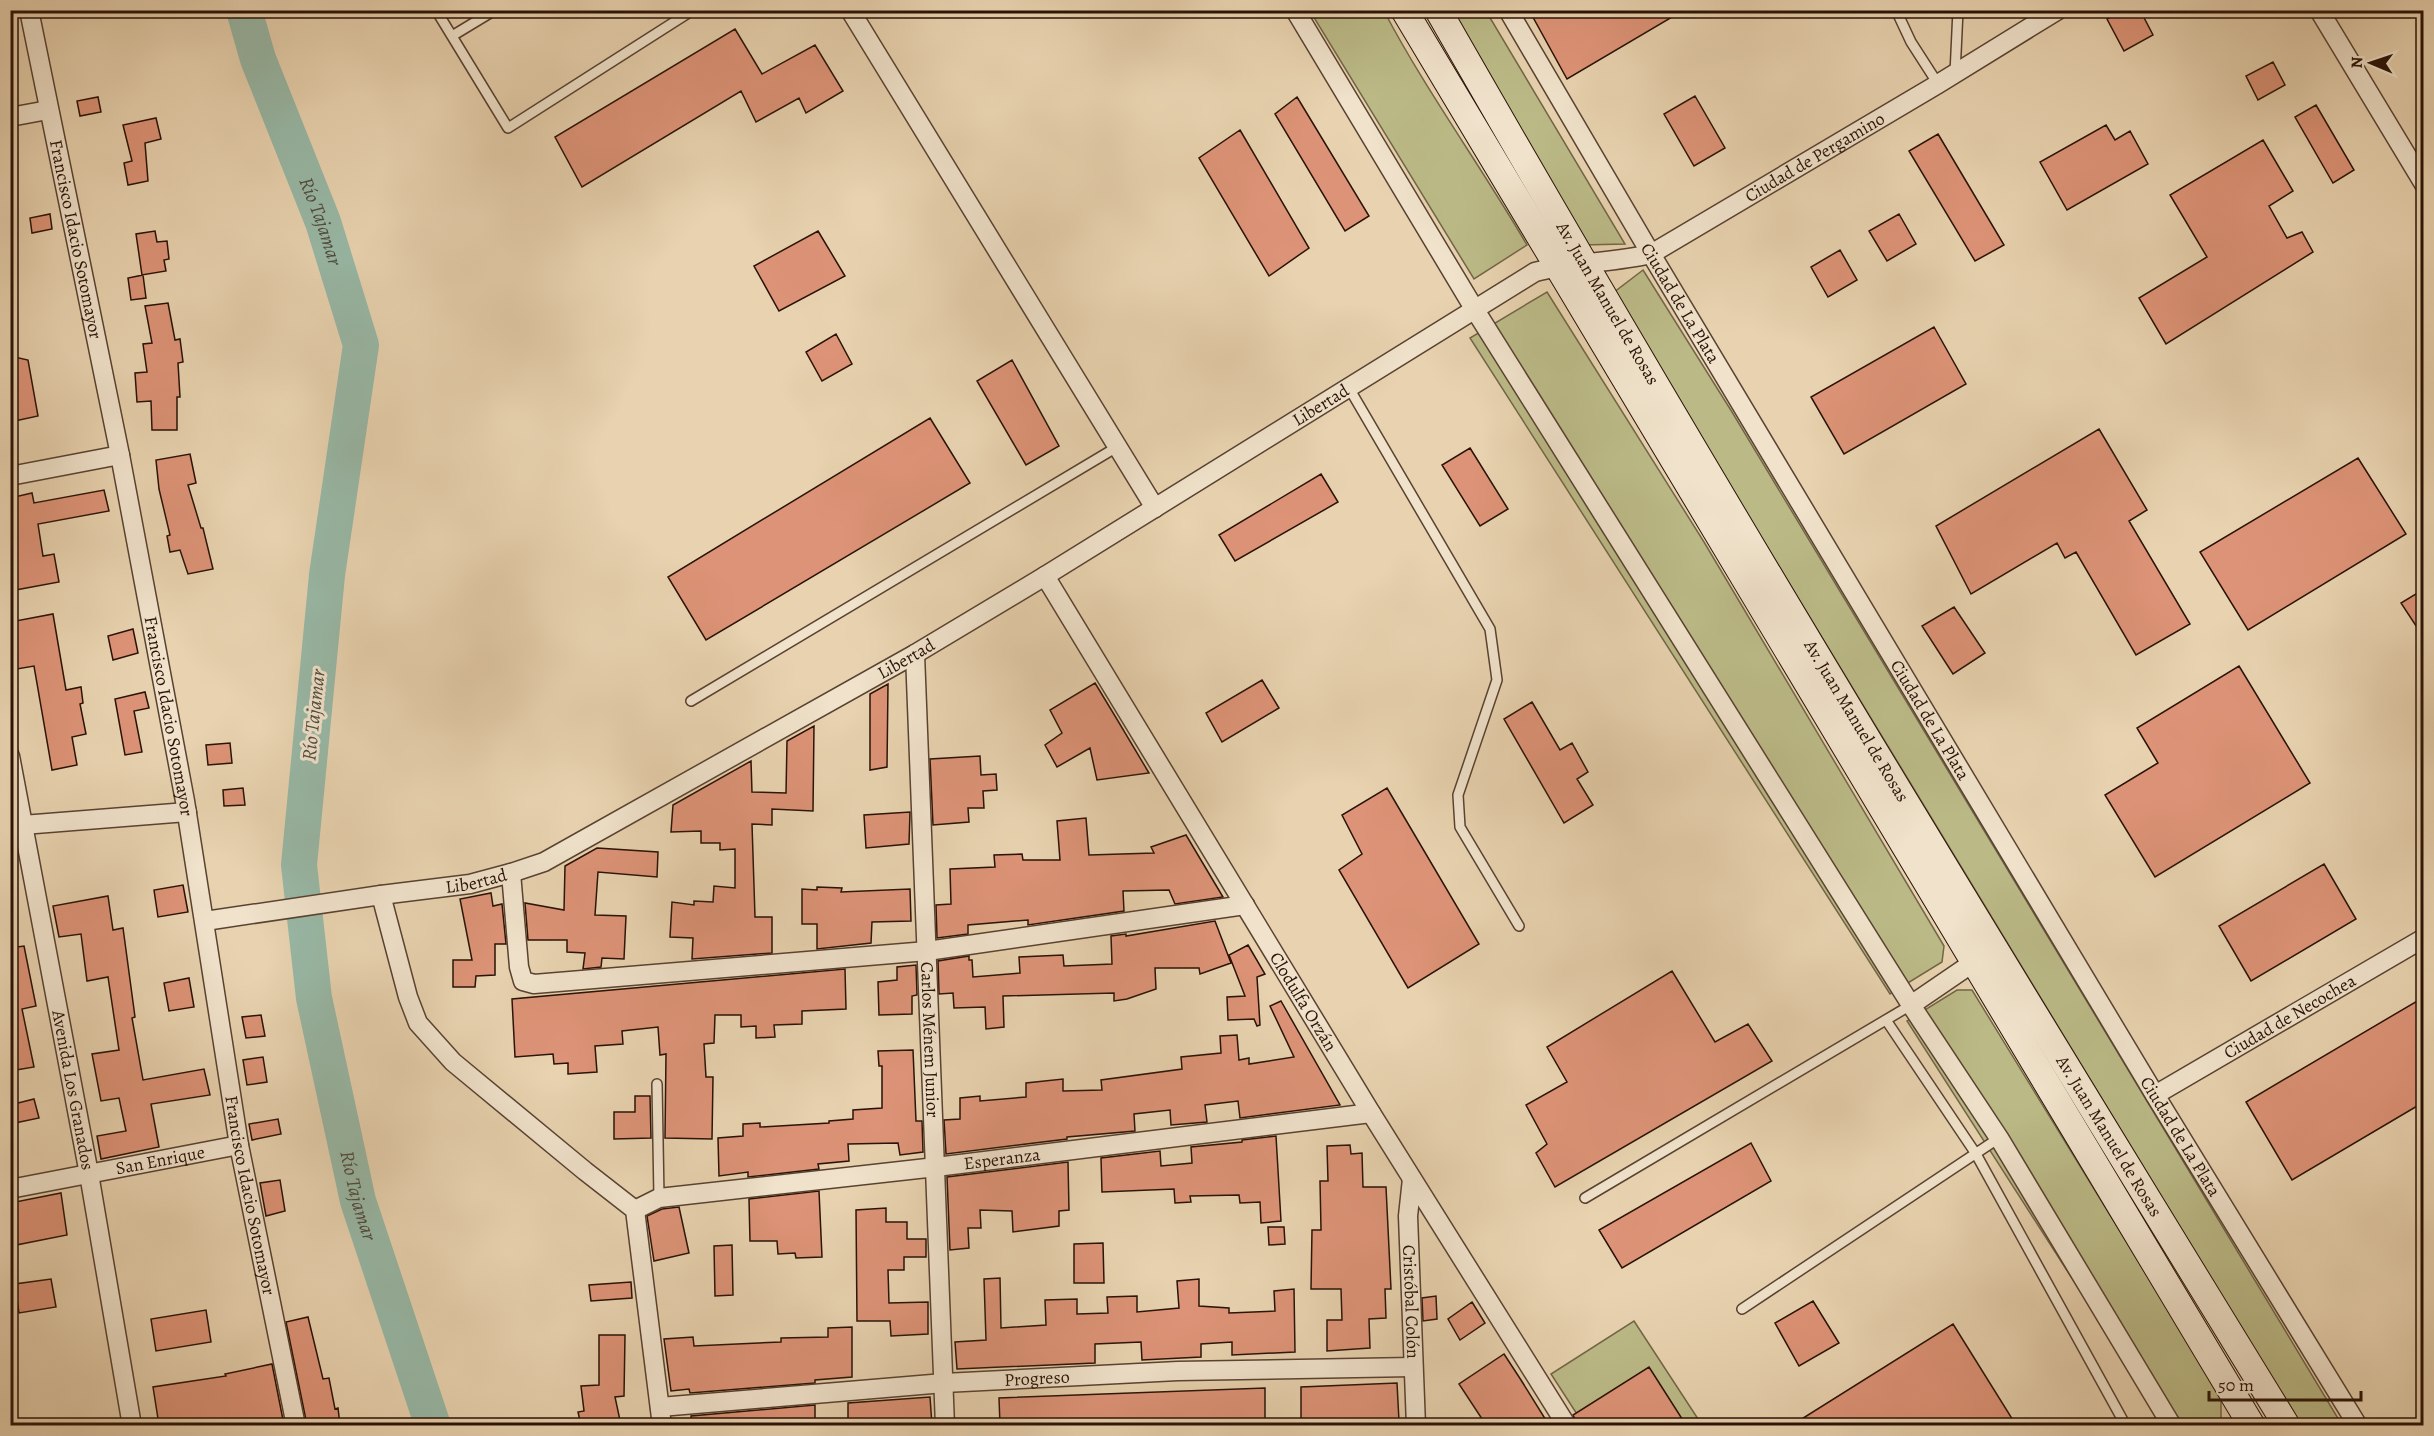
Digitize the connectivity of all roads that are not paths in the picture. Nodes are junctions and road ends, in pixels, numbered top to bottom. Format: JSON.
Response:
{"nodes":[{"id":1,"x":29,"y":10,"type":"edge"},
{"id":2,"x":436,"y":10,"type":"edge"},
{"id":3,"x":495,"y":10,"type":"edge"},
{"id":4,"x":693,"y":10,"type":"edge"},
{"id":5,"x":850,"y":10,"type":"edge"},
{"id":6,"x":1295,"y":10,"type":"edge"},
{"id":7,"x":1404,"y":10,"type":"edge"},
{"id":8,"x":1438,"y":10,"type":"edge"},
{"id":9,"x":1508,"y":10,"type":"edge"},
{"id":10,"x":1896,"y":10,"type":"edge"},
{"id":11,"x":1958,"y":10,"type":"edge"},
{"id":12,"x":2058,"y":10,"type":"edge"},
{"id":13,"x":2319,"y":10,"type":"edge"},
{"id":14,"x":452,"y":36,"type":"junction"},
{"id":15,"x":1955,"y":74,"type":"junction"},
{"id":16,"x":1938,"y":84,"type":"junction"},
{"id":17,"x":48,"y":110,"type":"junction"},
{"id":18,"x":10,"y":117,"type":"edge"},
{"id":19,"x":2424,"y":184,"type":"edge"},
{"id":20,"x":1651,"y":254,"type":"junction"},
{"id":21,"x":1570,"y":264,"type":"junction"},
{"id":22,"x":1475,"y":310,"type":"junction"},
{"id":23,"x":1349,"y":388,"type":"junction"},
{"id":24,"x":1118,"y":447,"type":"junction"},
{"id":25,"x":120,"y":455,"type":"junction"},
{"id":26,"x":10,"y":476,"type":"edge"},
{"id":27,"x":1155,"y":508,"type":"junction"},
{"id":28,"x":1045,"y":576,"type":"junction"},
{"id":29,"x":915,"y":654,"type":"junction"},
{"id":30,"x":691,"y":701,"type":"dead end"},
{"id":31,"x":10,"y":756,"type":"edge"},
{"id":32,"x":187,"y":812,"type":"junction"},
{"id":33,"x":17,"y":825,"type":"edge"},
{"id":34,"x":511,"y":873,"type":"junction"},
{"id":35,"x":381,"y":895,"type":"junction"},
{"id":36,"x":1245,"y":905,"type":"junction"},
{"id":37,"x":205,"y":921,"type":"junction"},
{"id":38,"x":1519,"y":926,"type":"dead end"},
{"id":39,"x":2424,"y":938,"type":"edge"},
{"id":40,"x":927,"y":951,"type":"junction"},
{"id":41,"x":1974,"y":962,"type":"junction"},
{"id":42,"x":1911,"y":1005,"type":"junction"},
{"id":43,"x":1886,"y":1020,"type":"junction"},
{"id":44,"x":657,"y":1084,"type":"dead end"},
{"id":45,"x":2155,"y":1095,"type":"junction"},
{"id":46,"x":1371,"y":1113,"type":"junction"},
{"id":47,"x":1999,"y":1138,"type":"junction"},
{"id":48,"x":239,"y":1145,"type":"junction"},
{"id":49,"x":1976,"y":1154,"type":"junction"},
{"id":50,"x":936,"y":1167,"type":"junction"},
{"id":51,"x":89,"y":1174,"type":"junction"},
{"id":52,"x":1412,"y":1179,"type":"junction"},
{"id":53,"x":10,"y":1189,"type":"edge"},
{"id":54,"x":659,"y":1198,"type":"junction"},
{"id":55,"x":1585,"y":1198,"type":"dead end"},
{"id":56,"x":635,"y":1209,"type":"junction"},
{"id":57,"x":1742,"y":1309,"type":"dead end"},
{"id":58,"x":1413,"y":1366,"type":"junction"},
{"id":59,"x":944,"y":1383,"type":"junction"},
{"id":60,"x":660,"y":1407,"type":"junction"},
{"id":61,"x":132,"y":1425,"type":"edge"},
{"id":62,"x":296,"y":1425,"type":"edge"},
{"id":63,"x":662,"y":1425,"type":"edge"},
{"id":64,"x":945,"y":1425,"type":"edge"},
{"id":65,"x":1416,"y":1425,"type":"edge"},
{"id":66,"x":1567,"y":1425,"type":"edge"},
{"id":67,"x":2126,"y":1425,"type":"edge"},
{"id":68,"x":2172,"y":1425,"type":"edge"},
{"id":69,"x":2252,"y":1425,"type":"edge"},
{"id":70,"x":2287,"y":1425,"type":"edge"},
{"id":71,"x":2358,"y":1425,"type":"edge"}],
"edges":[{"from":1,"to":17,"type":"street","name":"Francisco Idacio Sotomayor"},
{"from":2,"to":14,"type":"lane"},
{"from":3,"to":14,"type":"lane"},
{"from":4,"to":14,"type":"lane"},
{"from":5,"to":24,"type":"street"},
{"from":6,"to":22,"type":"street"},
{"from":7,"to":21,"type":"main road","name":"Av. Juan Manuel de Rosas"},
{"from":8,"to":21,"type":"main road","name":"Av. Juan Manuel de Rosas"},
{"from":9,"to":20,"type":"street","name":"Ciudad de La Plata"},
{"from":10,"to":16,"type":"lane"},
{"from":11,"to":15,"type":"lane"},
{"from":12,"to":15,"type":"street","name":"Ciudad de Pergamino"},
{"from":13,"to":19,"type":"street"},
{"from":15,"to":16,"type":"street","name":"Ciudad de Pergamino"},
{"from":16,"to":20,"type":"street","name":"Ciudad de Pergamino"},
{"from":17,"to":18,"type":"street"},
{"from":17,"to":25,"type":"street","name":"Francisco Idacio Sotomayor"},
{"from":20,"to":21,"type":"street","name":"Ciudad de Pergamino"},
{"from":20,"to":45,"type":"street","name":"Ciudad de La Plata"},
{"from":21,"to":22,"type":"street","name":"Libertad"},
{"from":21,"to":41,"type":"main road","name":"Av. Juan Manuel de Rosas"},
{"from":21,"to":70,"type":"main road","name":"Av. Juan Manuel de Rosas"},
{"from":22,"to":23,"type":"street","name":"Libertad"},
{"from":22,"to":42,"type":"street"},
{"from":23,"to":27,"type":"street","name":"Libertad"},
{"from":23,"to":38,"type":"lane"},
{"from":24,"to":27,"type":"street"},
{"from":24,"to":30,"type":"lane"},
{"from":25,"to":26,"type":"street"},
{"from":25,"to":32,"type":"street","name":"Francisco Idacio Sotomayor"},
{"from":27,"to":28,"type":"street","name":"Libertad"},
{"from":28,"to":29,"type":"street","name":"Libertad"},
{"from":28,"to":36,"type":"street","name":"Clodulfa Orzán"},
{"from":29,"to":34,"type":"street","name":"Libertad"},
{"from":29,"to":40,"type":"street","name":"Carlos Ménem Junior"},
{"from":31,"to":33,"type":"street","name":"Avenida Los Granados"},
{"from":32,"to":33,"type":"street"},
{"from":32,"to":37,"type":"street","name":"Francisco Idacio Sotomayor"},
{"from":33,"to":51,"type":"street","name":"Avenida Los Granados"},
{"from":34,"to":35,"type":"street","name":"Libertad"},
{"from":34,"to":40,"type":"street"},
{"from":35,"to":37,"type":"street","name":"Libertad"},
{"from":35,"to":56,"type":"street"},
{"from":36,"to":40,"type":"street"},
{"from":36,"to":46,"type":"street","name":"Clodulfa Orzán"},
{"from":37,"to":48,"type":"street","name":"Francisco Idacio Sotomayor"},
{"from":39,"to":45,"type":"street","name":"Ciudad de Necochea"},
{"from":40,"to":50,"type":"street","name":"Carlos Ménem Junior"},
{"from":41,"to":42,"type":"street"},
{"from":41,"to":69,"type":"main road","name":"Av. Juan Manuel de Rosas"},
{"from":42,"to":43,"type":"lane"},
{"from":42,"to":47,"type":"street"},
{"from":43,"to":49,"type":"lane"},
{"from":43,"to":55,"type":"lane"},
{"from":44,"to":54,"type":"lane"},
{"from":45,"to":71,"type":"street","name":"Ciudad de La Plata"},
{"from":46,"to":50,"type":"street","name":"Esperanza"},
{"from":46,"to":52,"type":"street","name":"Clodulfa Orzán"},
{"from":47,"to":49,"type":"lane"},
{"from":47,"to":68,"type":"street"},
{"from":48,"to":51,"type":"street","name":"San Enrique"},
{"from":48,"to":62,"type":"street","name":"Francisco Idacio Sotomayor"},
{"from":49,"to":57,"type":"lane"},
{"from":49,"to":67,"type":"lane"},
{"from":50,"to":54,"type":"street","name":"Esperanza"},
{"from":50,"to":59,"type":"street","name":"Carlos Ménem Junior"},
{"from":51,"to":53,"type":"street","name":"San Enrique"},
{"from":51,"to":61,"type":"street","name":"Avenida Los Granados"},
{"from":52,"to":58,"type":"street","name":"Cristóbal Colón"},
{"from":52,"to":66,"type":"street","name":"Clodulfa Orzán"},
{"from":54,"to":56,"type":"street","name":"Esperanza"},
{"from":56,"to":60,"type":"street"},
{"from":58,"to":59,"type":"street","name":"Progreso"},
{"from":58,"to":65,"type":"street","name":"Cristóbal Colón"},
{"from":59,"to":60,"type":"street","name":"Progreso"},
{"from":59,"to":64,"type":"street","name":"Carlos Ménem Junior"},
{"from":60,"to":63,"type":"street"}]}
